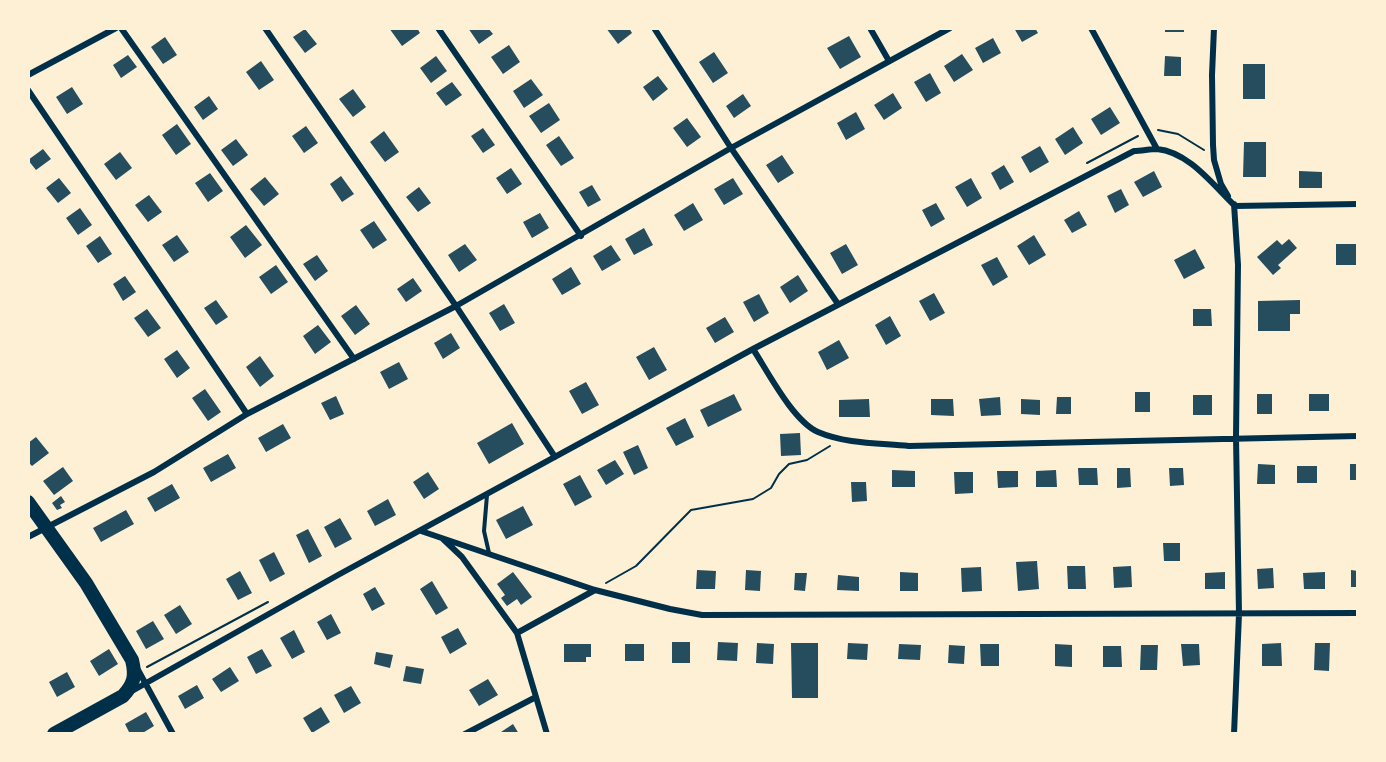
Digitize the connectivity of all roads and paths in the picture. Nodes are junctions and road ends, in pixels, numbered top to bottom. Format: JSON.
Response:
{"nodes":[{"id":1,"x":116,"y":28,"type":"edge"},
{"id":2,"x":121,"y":28,"type":"edge"},
{"id":3,"x":265,"y":28,"type":"edge"},
{"id":4,"x":438,"y":28,"type":"edge"},
{"id":5,"x":654,"y":28,"type":"edge"},
{"id":6,"x":870,"y":28,"type":"edge"},
{"id":7,"x":950,"y":28,"type":"edge"},
{"id":8,"x":1091,"y":28,"type":"edge"},
{"id":9,"x":1214,"y":28,"type":"edge"},
{"id":10,"x":889,"y":61,"type":"junction"},
{"id":11,"x":28,"y":75,"type":"edge"},
{"id":12,"x":28,"y":90,"type":"edge"},
{"id":13,"x":731,"y":148,"type":"junction"},
{"id":14,"x":1157,"y":149,"type":"junction"},
{"id":15,"x":1358,"y":204,"type":"edge"},
{"id":16,"x":1235,"y":206,"type":"junction"},
{"id":17,"x":580,"y":236,"type":"junction"},
{"id":18,"x":838,"y":304,"type":"junction"},
{"id":19,"x":456,"y":306,"type":"junction"},
{"id":20,"x":753,"y":349,"type":"junction"},
{"id":21,"x":354,"y":358,"type":"junction"},
{"id":22,"x":247,"y":414,"type":"junction"},
{"id":23,"x":1358,"y":436,"type":"edge"},
{"id":24,"x":1236,"y":437,"type":"junction"},
{"id":25,"x":840,"y":440,"type":"junction"},
{"id":26,"x":555,"y":457,"type":"junction"},
{"id":27,"x":487,"y":494,"type":"junction"},
{"id":28,"x":28,"y":502,"type":"edge"},
{"id":29,"x":47,"y":527,"type":"junction"},
{"id":30,"x":420,"y":530,"type":"junction"},
{"id":31,"x":441,"y":536,"type":"junction"},
{"id":32,"x":28,"y":537,"type":"edge"},
{"id":33,"x":489,"y":553,"type":"junction"},
{"id":34,"x":595,"y":590,"type":"junction"},
{"id":35,"x":1358,"y":613,"type":"edge"},
{"id":36,"x":1239,"y":614,"type":"junction"},
{"id":37,"x":517,"y":633,"type":"junction"},
{"id":38,"x":132,"y":660,"type":"junction"},
{"id":39,"x":146,"y":684,"type":"junction"},
{"id":40,"x":123,"y":696,"type":"junction"},
{"id":41,"x":536,"y":697,"type":"junction"},
{"id":42,"x":54,"y":734,"type":"edge"},
{"id":43,"x":173,"y":734,"type":"edge"},
{"id":44,"x":465,"y":734,"type":"edge"},
{"id":45,"x":547,"y":734,"type":"edge"},
{"id":46,"x":1234,"y":734,"type":"edge"}],
"edges":[{"from":1,"to":11,"type":"street"},
{"from":2,"to":21,"type":"street"},
{"from":3,"to":19,"type":"street"},
{"from":4,"to":17,"type":"street"},
{"from":5,"to":13,"type":"street"},
{"from":6,"to":10,"type":"street"},
{"from":7,"to":10,"type":"street"},
{"from":8,"to":14,"type":"street"},
{"from":9,"to":16,"type":"street"},
{"from":10,"to":13,"type":"street"},
{"from":12,"to":22,"type":"street"},
{"from":13,"to":17,"type":"street"},
{"from":13,"to":18,"type":"street"},
{"from":14,"to":16,"type":"street"},
{"from":14,"to":18,"type":"street"},
{"from":15,"to":16,"type":"street"},
{"from":16,"to":24,"type":"street"},
{"from":17,"to":19,"type":"street"},
{"from":18,"to":20,"type":"street"},
{"from":19,"to":21,"type":"street"},
{"from":19,"to":26,"type":"street"},
{"from":20,"to":25,"type":"street"},
{"from":20,"to":26,"type":"street"},
{"from":21,"to":22,"type":"street"},
{"from":22,"to":29,"type":"street"},
{"from":23,"to":24,"type":"street"},
{"from":24,"to":25,"type":"street"},
{"from":24,"to":36,"type":"street"},
{"from":25,"to":34,"type":"path"},
{"from":26,"to":27,"type":"street"},
{"from":27,"to":30,"type":"street"},
{"from":27,"to":33,"type":"lane"},
{"from":28,"to":29,"type":"main road"},
{"from":29,"to":32,"type":"street"},
{"from":29,"to":38,"type":"main road"},
{"from":30,"to":31,"type":"street"},
{"from":30,"to":39,"type":"street"},
{"from":31,"to":33,"type":"street"},
{"from":31,"to":37,"type":"street"},
{"from":33,"to":34,"type":"street"},
{"from":34,"to":36,"type":"street"},
{"from":34,"to":37,"type":"street"},
{"from":35,"to":36,"type":"street"},
{"from":36,"to":46,"type":"street"},
{"from":37,"to":41,"type":"street"},
{"from":38,"to":39,"type":"street"},
{"from":38,"to":40,"type":"main road"},
{"from":39,"to":40,"type":"street"},
{"from":39,"to":43,"type":"street"},
{"from":40,"to":42,"type":"main road"},
{"from":41,"to":44,"type":"street"},
{"from":41,"to":45,"type":"street"}]}
